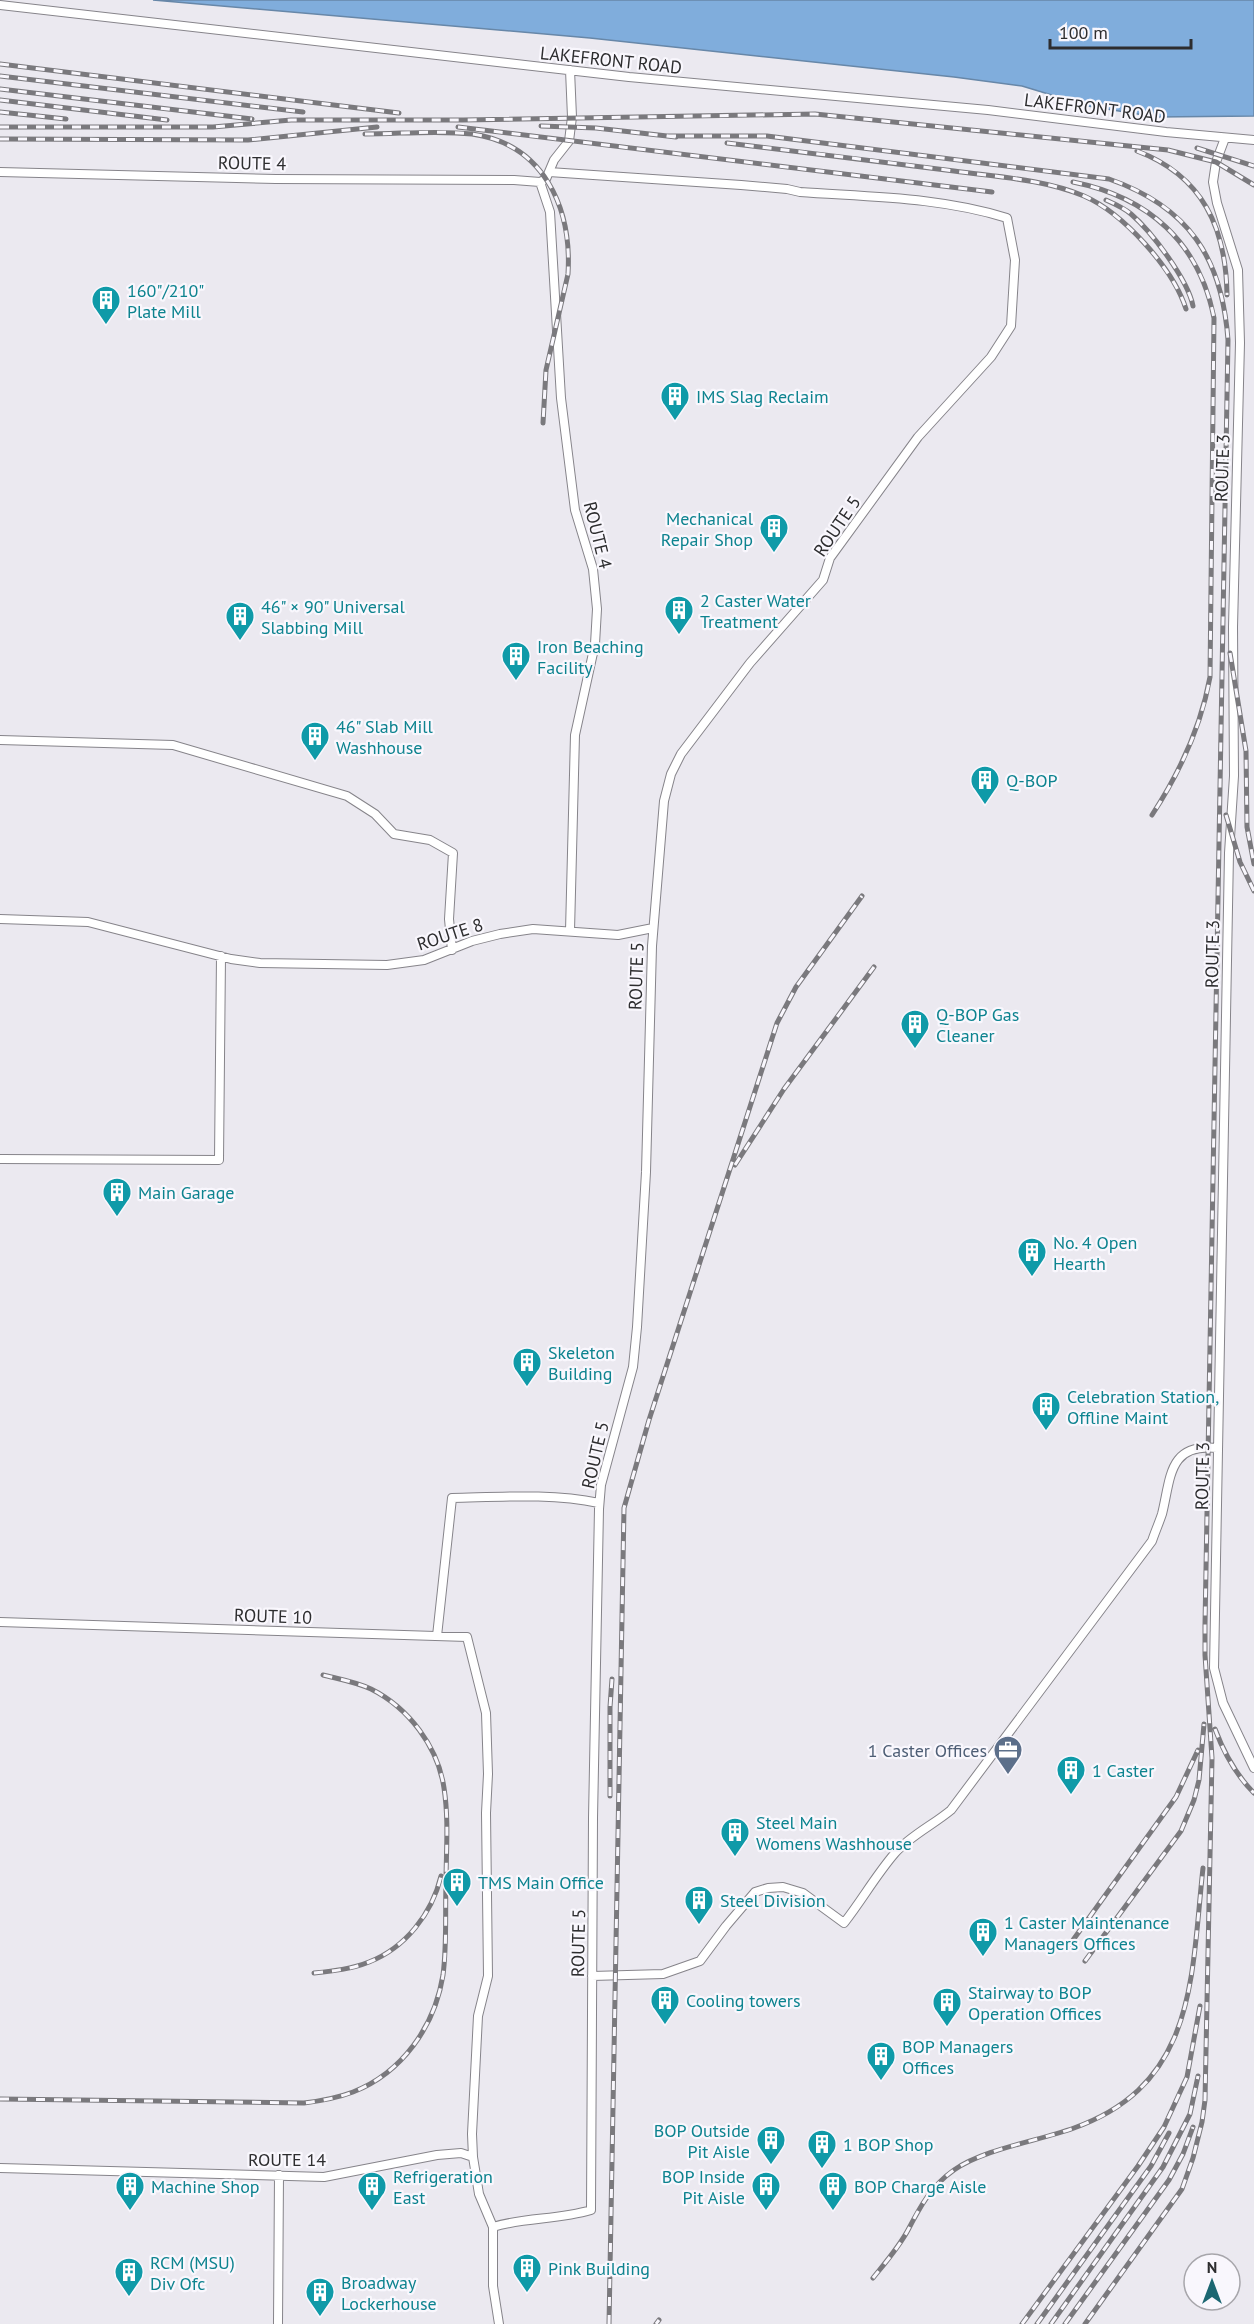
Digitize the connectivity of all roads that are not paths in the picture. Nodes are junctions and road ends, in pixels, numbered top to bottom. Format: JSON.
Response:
{"nodes":[{"id":1,"x":0,"y":5,"type":"edge"},
{"id":2,"x":570,"y":70,"type":"junction"},
{"id":3,"x":1223,"y":138,"type":"junction"},
{"id":4,"x":1254,"y":140,"type":"edge"},
{"id":5,"x":0,"y":172,"type":"edge"},
{"id":6,"x":549,"y":172,"type":"junction"},
{"id":7,"x":540,"y":182,"type":"junction"},
{"id":8,"x":0,"y":740,"type":"edge"},
{"id":9,"x":0,"y":919,"type":"edge"},
{"id":10,"x":653,"y":928,"type":"junction"},
{"id":11,"x":570,"y":931,"type":"junction"},
{"id":12,"x":452,"y":950,"type":"junction"},
{"id":13,"x":221,"y":956,"type":"junction"},
{"id":14,"x":0,"y":1159,"type":"edge"},
{"id":15,"x":1217,"y":1448,"type":"junction"},
{"id":16,"x":599,"y":1503,"type":"junction"},
{"id":17,"x":0,"y":1622,"type":"edge"},
{"id":18,"x":437,"y":1636,"type":"junction"},
{"id":19,"x":1254,"y":1768,"type":"edge"},
{"id":20,"x":592,"y":1976,"type":"junction"},
{"id":21,"x":473,"y":2157,"type":"junction"},
{"id":22,"x":0,"y":2168,"type":"edge"},
{"id":23,"x":279,"y":2175,"type":"junction"},
{"id":24,"x":493,"y":2227,"type":"junction"},
{"id":25,"x":278,"y":2324,"type":"edge"},
{"id":26,"x":499,"y":2324,"type":"edge"}],
"edges":[{"from":1,"to":2,"type":"street","name":"LAKEFRONT ROAD"},
{"from":2,"to":3,"type":"street","name":"LAKEFRONT ROAD"},
{"from":2,"to":6,"type":"street"},
{"from":3,"to":4,"type":"street","name":"LAKEFRONT ROAD"},
{"from":3,"to":15,"type":"street","name":"ROUTE 3"},
{"from":5,"to":7,"type":"street","name":"ROUTE 4"},
{"from":6,"to":7,"type":"street"},
{"from":6,"to":10,"type":"street","name":"ROUTE 5"},
{"from":7,"to":11,"type":"street","name":"ROUTE 4"},
{"from":8,"to":12,"type":"street"},
{"from":9,"to":13,"type":"street","name":"ROUTE 8"},
{"from":10,"to":11,"type":"street","name":"ROUTE 8"},
{"from":10,"to":16,"type":"street","name":"ROUTE 5"},
{"from":11,"to":12,"type":"street","name":"ROUTE 8"},
{"from":12,"to":13,"type":"street","name":"ROUTE 8"},
{"from":13,"to":14,"type":"street"},
{"from":15,"to":19,"type":"street","name":"ROUTE 3"},
{"from":15,"to":20,"type":"street"},
{"from":16,"to":18,"type":"street"},
{"from":16,"to":20,"type":"street","name":"ROUTE 5"},
{"from":17,"to":18,"type":"street","name":"ROUTE 10"},
{"from":18,"to":21,"type":"street","name":"ROUTE 10"},
{"from":20,"to":24,"type":"street","name":"ROUTE 5"},
{"from":21,"to":23,"type":"street","name":"ROUTE 14"},
{"from":21,"to":24,"type":"street"},
{"from":22,"to":23,"type":"street","name":"ROUTE 14"},
{"from":23,"to":25,"type":"street"},
{"from":24,"to":26,"type":"street"}]}
